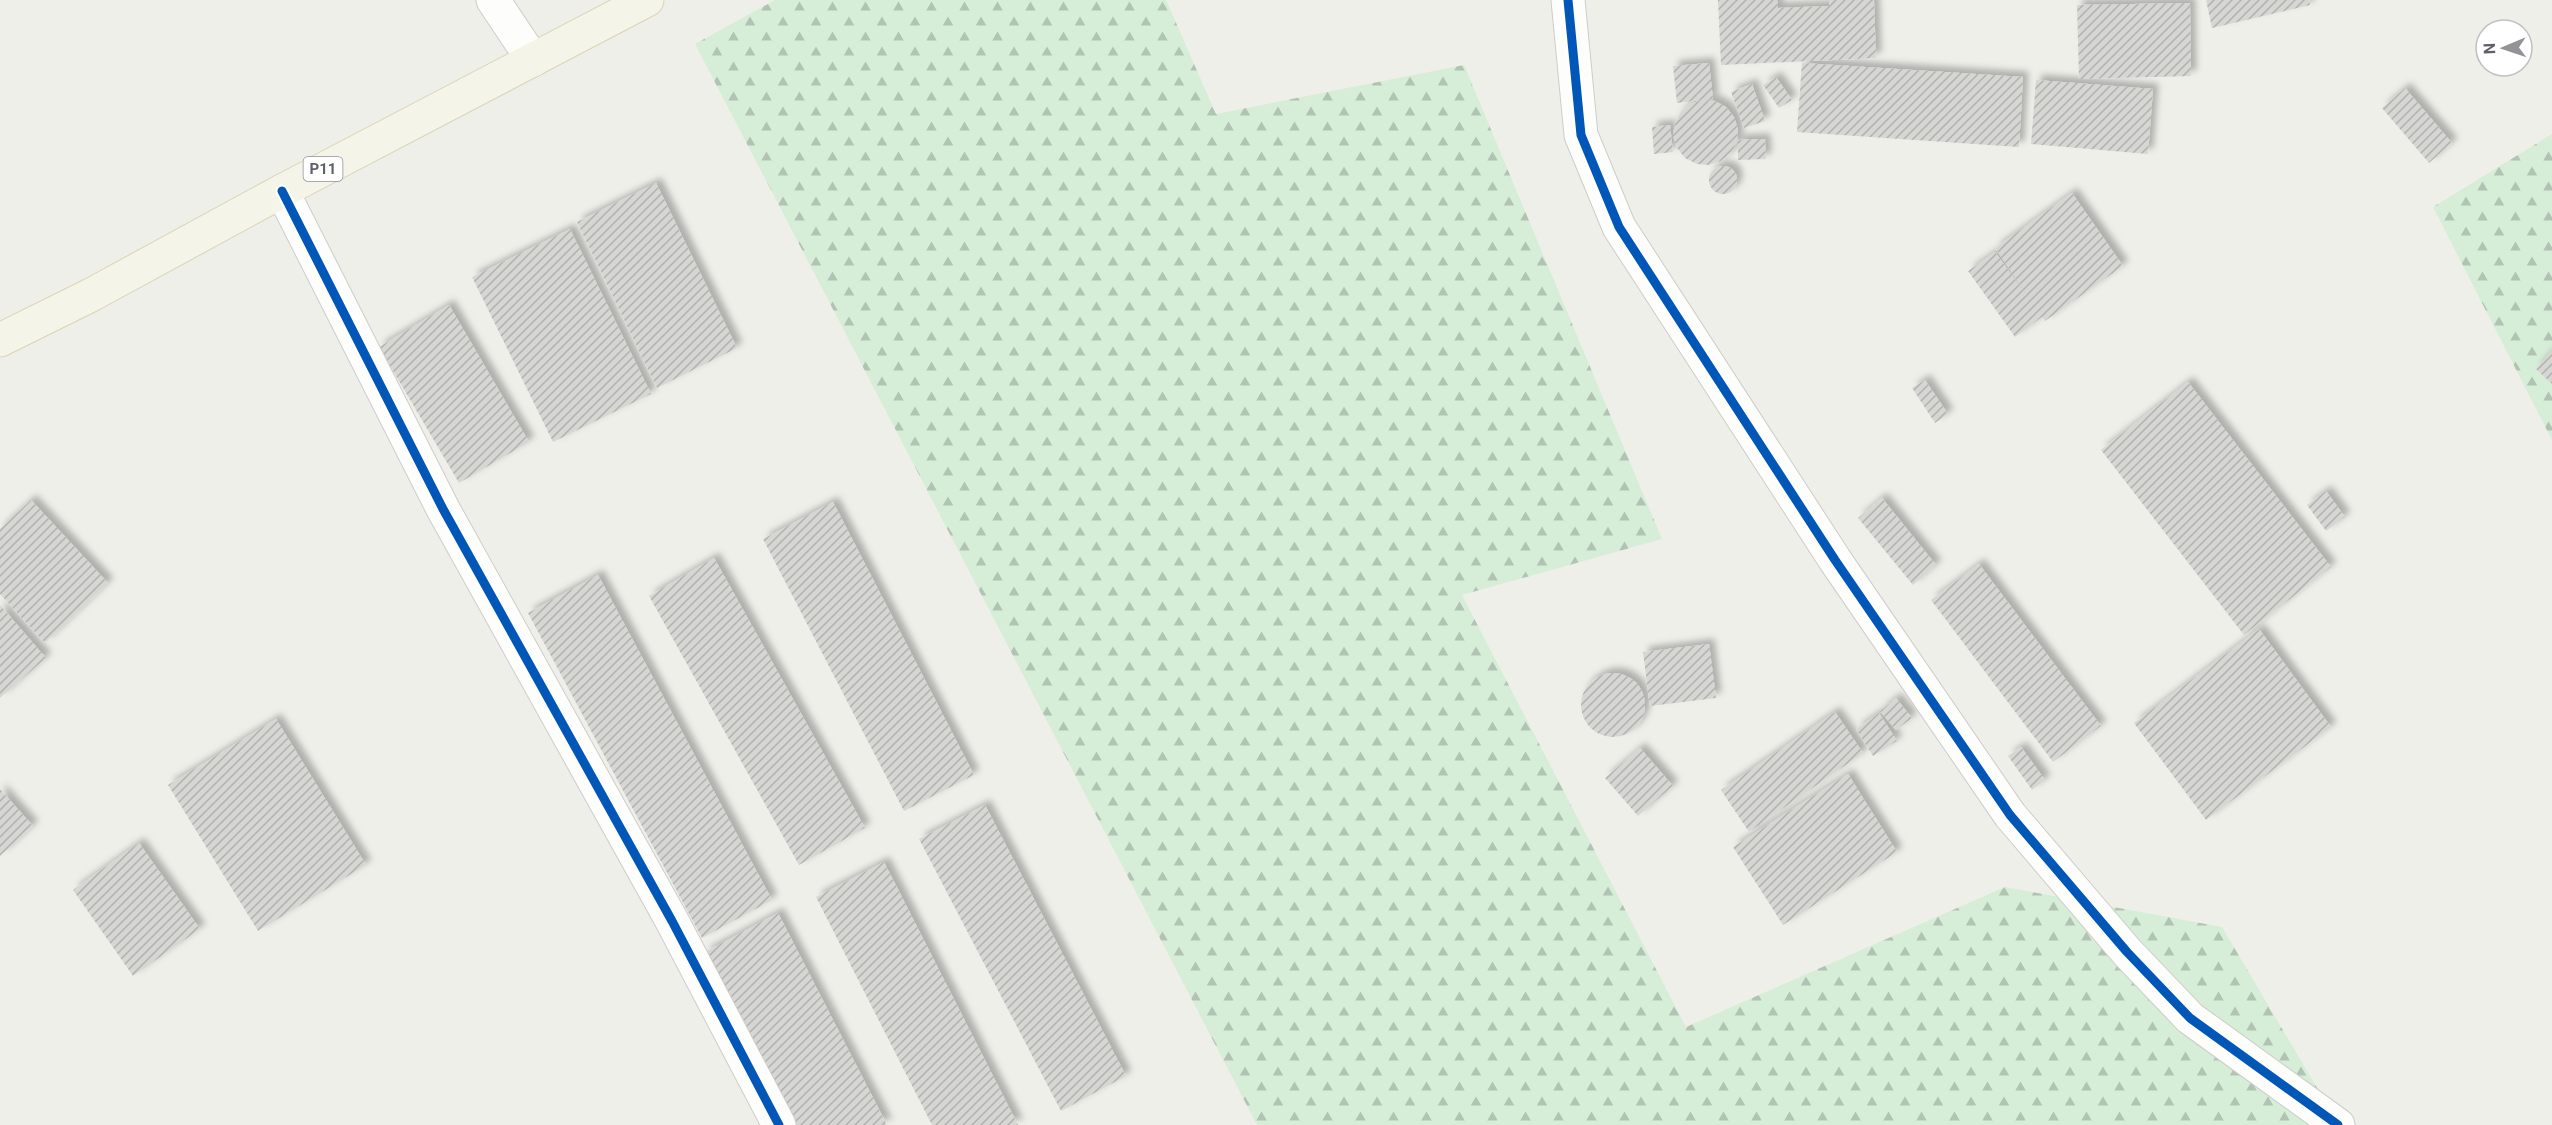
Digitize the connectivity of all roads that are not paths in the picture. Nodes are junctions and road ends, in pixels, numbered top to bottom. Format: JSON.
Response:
{"nodes":[{"id":1,"x":493,"y":0,"type":"edge"},
{"id":2,"x":647,"y":0,"type":"edge"},
{"id":3,"x":1568,"y":0,"type":"edge"},
{"id":4,"x":533,"y":60,"type":"junction"},
{"id":5,"x":282,"y":191,"type":"junction"},
{"id":6,"x":0,"y":340,"type":"edge"},
{"id":7,"x":779,"y":1125,"type":"edge"},
{"id":8,"x":2338,"y":1125,"type":"edge"}],
"edges":[{"from":1,"to":4,"type":"street"},
{"from":2,"to":4,"type":"main road","number":"P11"},
{"from":3,"to":8,"type":"street"},
{"from":4,"to":5,"type":"main road","number":"P11"},
{"from":5,"to":6,"type":"main road","number":"P11"},
{"from":5,"to":7,"type":"street"}]}
